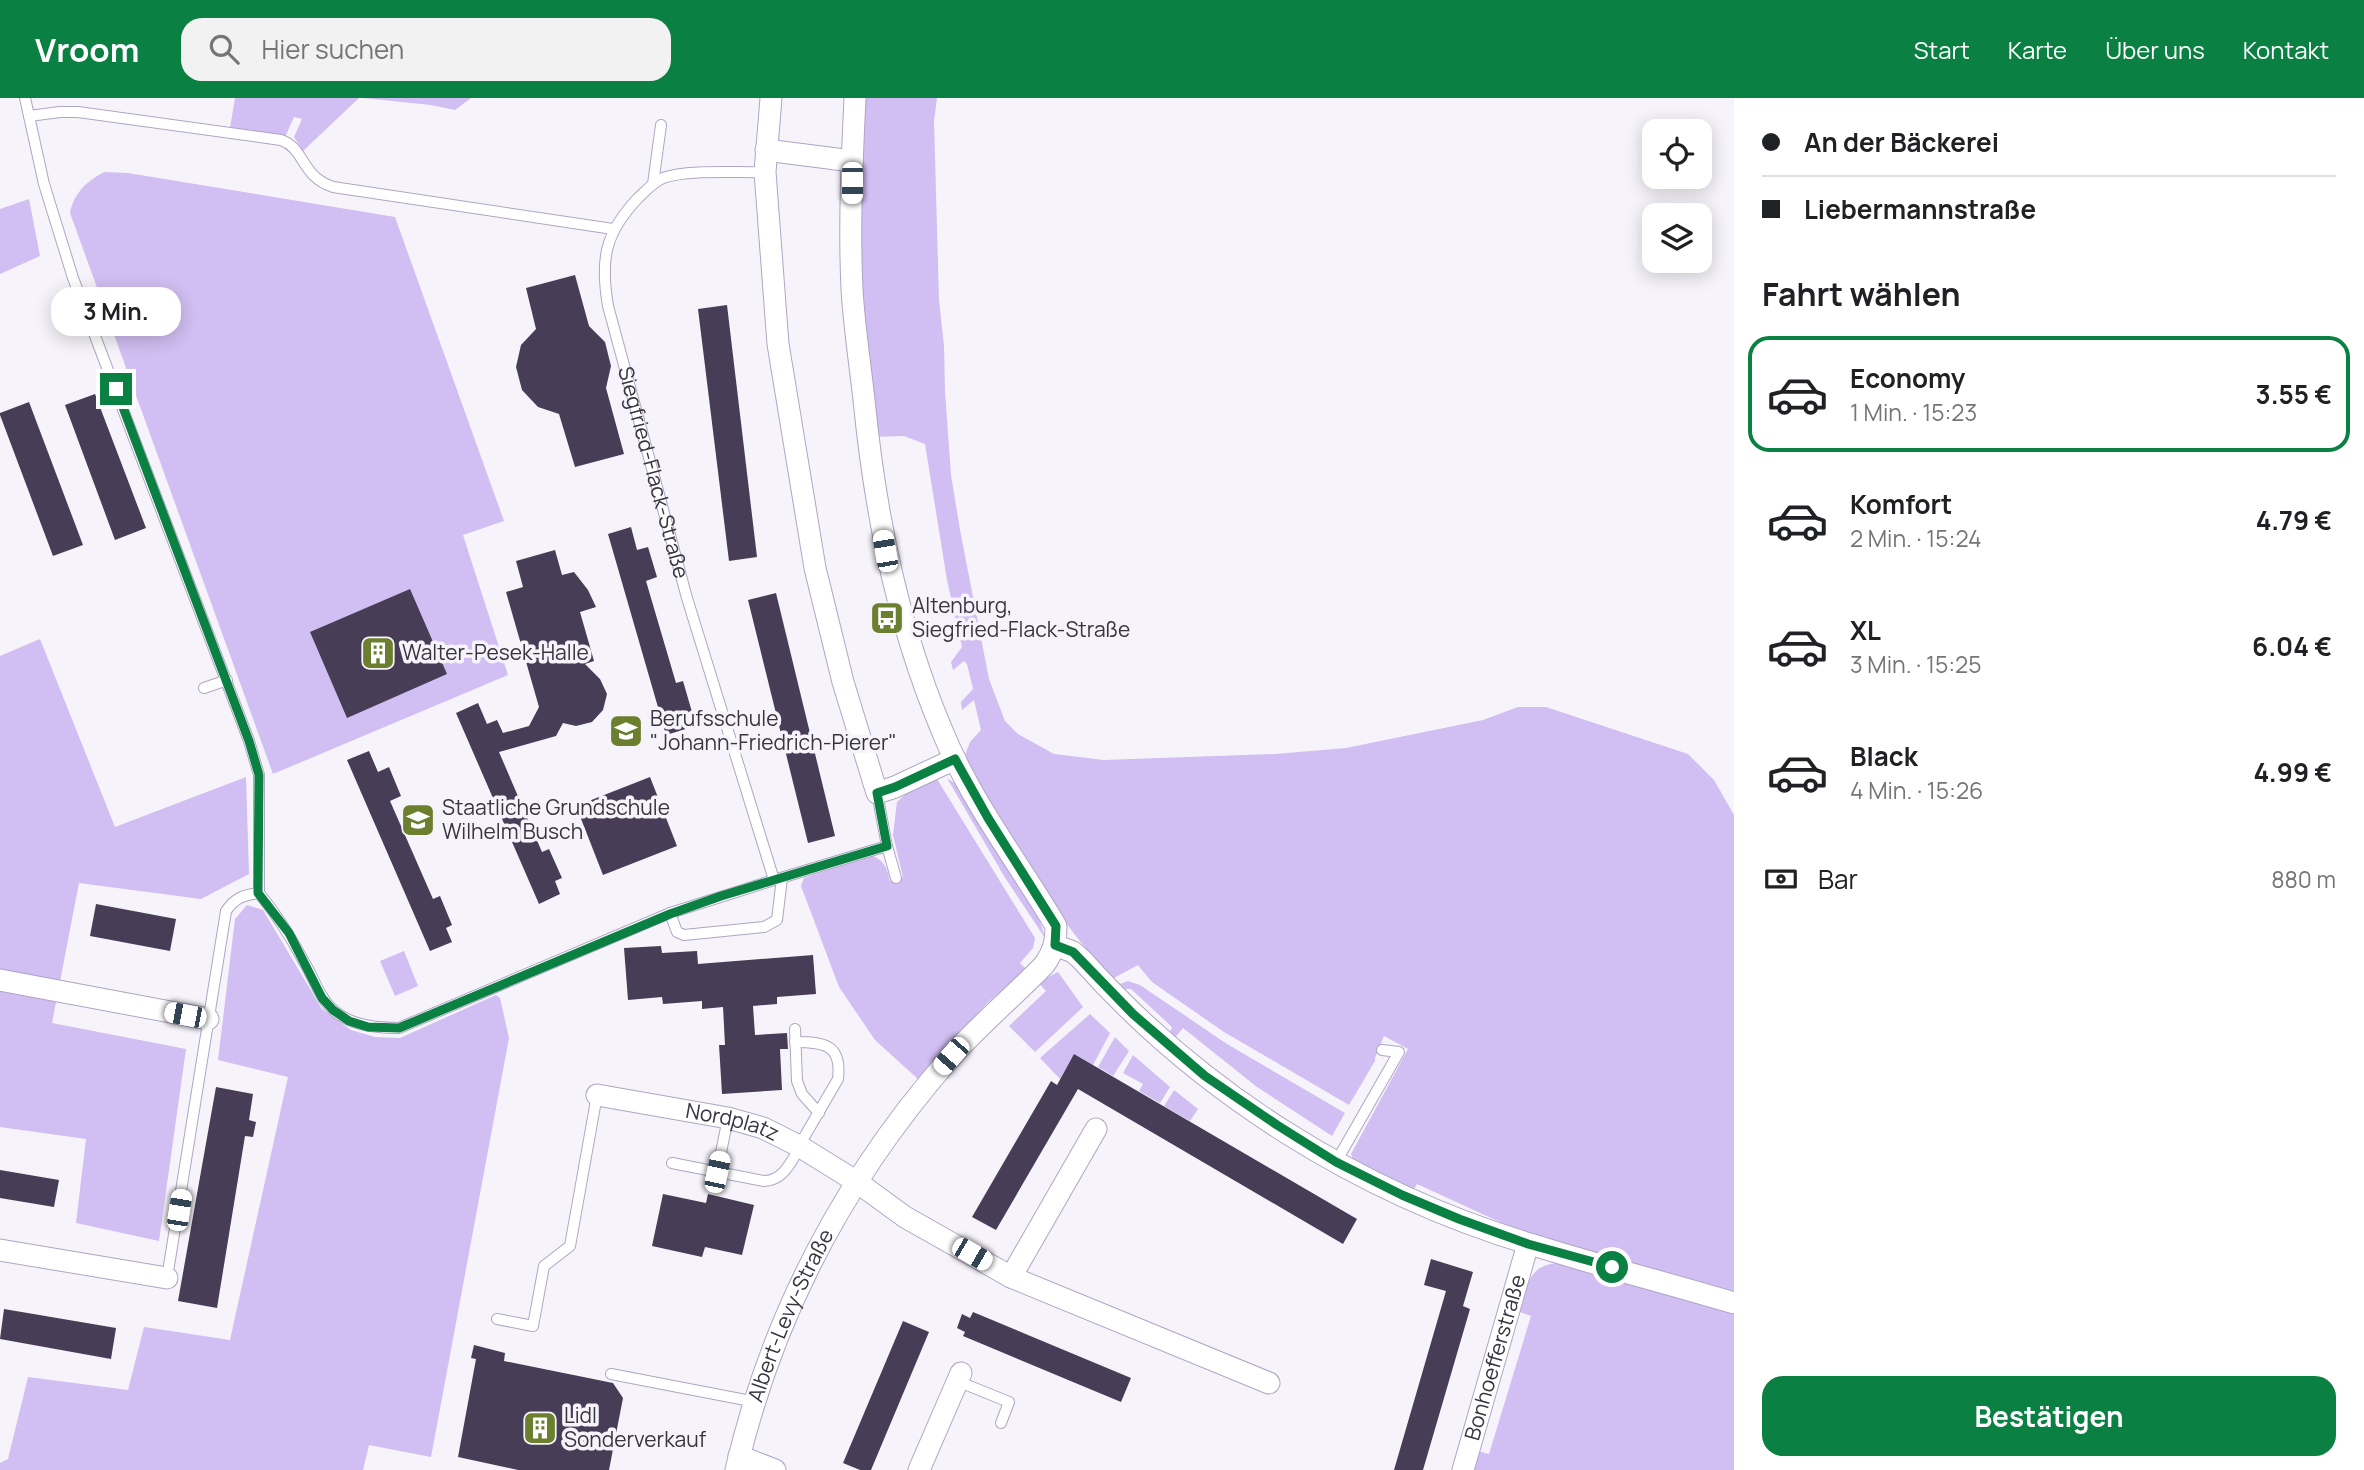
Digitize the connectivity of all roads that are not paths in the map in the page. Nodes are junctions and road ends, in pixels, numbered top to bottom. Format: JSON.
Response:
{"nodes":[{"id":1,"x":25,"y":98,"type":"edge"},
{"id":2,"x":771,"y":98,"type":"edge"},
{"id":3,"x":855,"y":98,"type":"edge"},
{"id":4,"x":29,"y":116,"type":"junction"},
{"id":5,"x":662,"y":125,"type":"dead end"},
{"id":6,"x":766,"y":150,"type":"junction"},
{"id":7,"x":852,"y":161,"type":"junction"},
{"id":8,"x":765,"y":172,"type":"junction"},
{"id":9,"x":653,"y":184,"type":"junction"},
{"id":10,"x":612,"y":233,"type":"junction"},
{"id":11,"x":227,"y":680,"type":"junction"},
{"id":12,"x":204,"y":688,"type":"dead end"},
{"id":13,"x":955,"y":759,"type":"junction"},
{"id":14,"x":877,"y":793,"type":"junction"},
{"id":15,"x":887,"y":846,"type":"junction"},
{"id":16,"x":897,"y":878,"type":"dead end"},
{"id":17,"x":778,"y":879,"type":"junction"},
{"id":18,"x":258,"y":893,"type":"junction"},
{"id":19,"x":670,"y":914,"type":"junction"},
{"id":20,"x":1055,"y":945,"type":"junction"},
{"id":21,"x":0,"y":980,"type":"edge"},
{"id":22,"x":208,"y":1019,"type":"junction"},
{"id":23,"x":795,"y":1029,"type":"dead end"},
{"id":24,"x":795,"y":1042,"type":"junction"},
{"id":25,"x":1382,"y":1050,"type":"dead end"},
{"id":26,"x":597,"y":1095,"type":"joint"},
{"id":27,"x":819,"y":1113,"type":"junction"},
{"id":28,"x":728,"y":1118,"type":"junction"},
{"id":29,"x":1096,"y":1129,"type":"dead end"},
{"id":30,"x":799,"y":1146,"type":"junction"},
{"id":31,"x":1336,"y":1162,"type":"junction"},
{"id":32,"x":672,"y":1163,"type":"dead end"},
{"id":33,"x":717,"y":1172,"type":"junction"},
{"id":34,"x":857,"y":1182,"type":"junction"},
{"id":35,"x":1528,"y":1244,"type":"junction"},
{"id":36,"x":0,"y":1250,"type":"edge"},
{"id":37,"x":1011,"y":1277,"type":"junction"},
{"id":38,"x":167,"y":1278,"type":"joint"},
{"id":39,"x":1734,"y":1303,"type":"edge"},
{"id":40,"x":497,"y":1319,"type":"dead end"},
{"id":41,"x":611,"y":1374,"type":"dead end"},
{"id":42,"x":959,"y":1377,"type":"joint"},
{"id":43,"x":1269,"y":1383,"type":"dead end"},
{"id":44,"x":756,"y":1402,"type":"junction"},
{"id":45,"x":1001,"y":1423,"type":"dead end"},
{"id":46,"x":737,"y":1463,"type":"edge"},
{"id":47,"x":775,"y":1470,"type":"edge"},
{"id":48,"x":919,"y":1470,"type":"edge"},
{"id":49,"x":1463,"y":1470,"type":"edge"}],
"edges":[{"from":1,"to":4,"type":"lane"},
{"from":2,"to":6,"type":"street"},
{"from":3,"to":7,"type":"street"},
{"from":4,"to":10,"type":"lane"},
{"from":4,"to":11,"type":"lane"},
{"from":5,"to":9,"type":"lane"},
{"from":6,"to":7,"type":"street"},
{"from":6,"to":8,"type":"street"},
{"from":7,"to":13,"type":"street"},
{"from":8,"to":9,"type":"lane","name":"Siegfried-Flack-Straße"},
{"from":8,"to":14,"type":"street"},
{"from":9,"to":10,"type":"lane","name":"Siegfried-Flack-Straße"},
{"from":10,"to":17,"type":"lane","name":"Siegfried-Flack-Straße"},
{"from":11,"to":12,"type":"lane"},
{"from":11,"to":18,"type":"lane"},
{"from":13,"to":14,"type":"street"},
{"from":13,"to":20,"type":"street"},
{"from":14,"to":15,"type":"lane"},
{"from":15,"to":16,"type":"lane"},
{"from":15,"to":17,"type":"lane"},
{"from":17,"to":19,"type":"lane"},
{"from":17,"to":19,"type":"lane"},
{"from":18,"to":19,"type":"lane"},
{"from":18,"to":22,"type":"lane"},
{"from":20,"to":31,"type":"street"},
{"from":20,"to":34,"type":"street","name":"Albert-Levy-Straße"},
{"from":21,"to":22,"type":"street"},
{"from":22,"to":38,"type":"lane"},
{"from":23,"to":24,"type":"lane"},
{"from":24,"to":27,"type":"lane"},
{"from":24,"to":27,"type":"lane"},
{"from":25,"to":31,"type":"lane"},
{"from":26,"to":28,"type":"street","name":"Nordplatz"},
{"from":26,"to":40,"type":"lane"},
{"from":27,"to":30,"type":"lane"},
{"from":28,"to":30,"type":"street","name":"Nordplatz"},
{"from":28,"to":33,"type":"lane"},
{"from":29,"to":37,"type":"street"},
{"from":30,"to":33,"type":"lane"},
{"from":30,"to":34,"type":"street","name":"Nordplatz"},
{"from":31,"to":35,"type":"street"},
{"from":32,"to":33,"type":"lane"},
{"from":34,"to":37,"type":"street"},
{"from":34,"to":44,"type":"street","name":"Albert-Levy-Straße"},
{"from":35,"to":39,"type":"street"},
{"from":35,"to":49,"type":"street","name":"Bonhoefferstraße"},
{"from":36,"to":38,"type":"street"},
{"from":37,"to":43,"type":"street"},
{"from":41,"to":44,"type":"lane"},
{"from":42,"to":45,"type":"lane"},
{"from":42,"to":48,"type":"street"},
{"from":44,"to":46,"type":"street","name":"Albert-Levy-Straße"},
{"from":46,"to":47,"type":"street","name":"Albert-Levy-Straße"}]}
